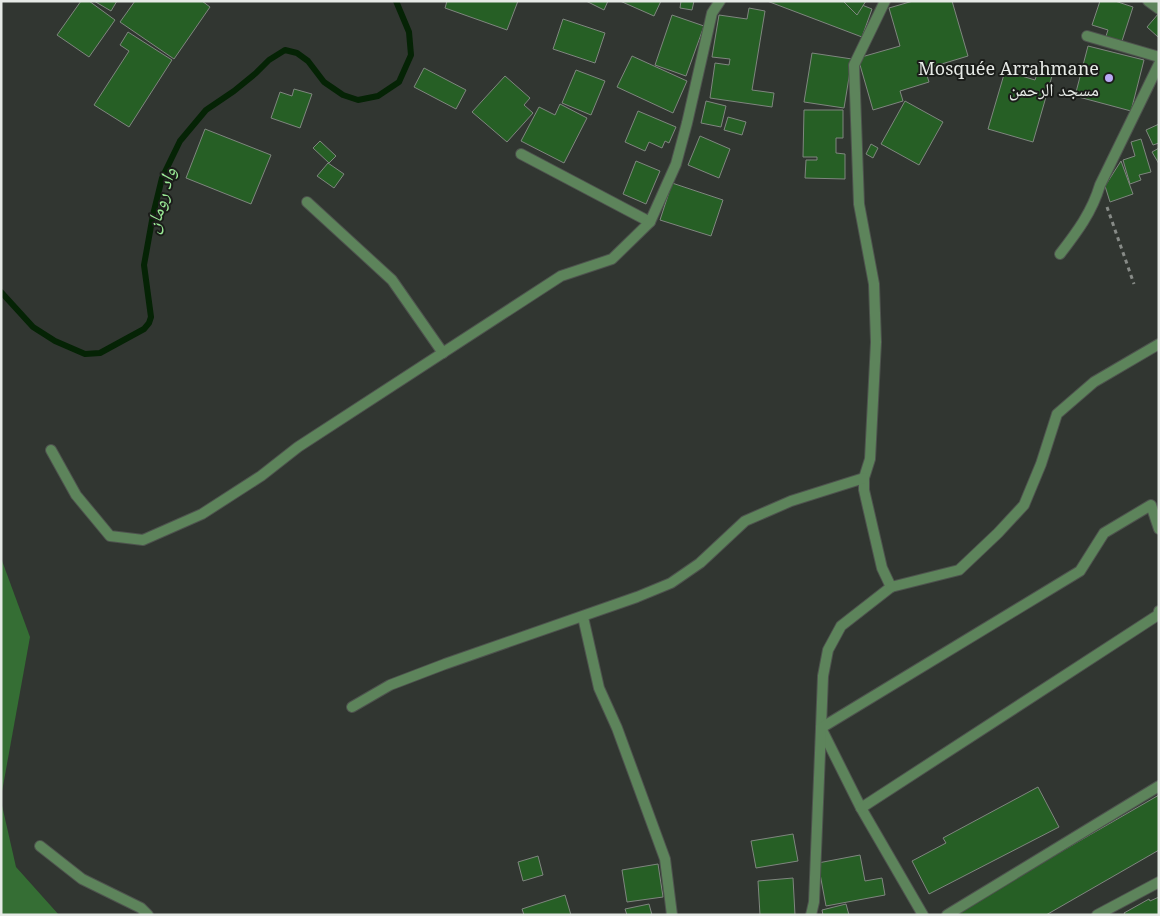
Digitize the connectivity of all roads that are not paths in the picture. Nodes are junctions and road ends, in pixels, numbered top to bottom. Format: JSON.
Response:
{"nodes":[{"id":1,"x":720,"y":1,"type":"edge"},
{"id":2,"x":885,"y":1,"type":"edge"},
{"id":3,"x":1148,"y":1,"type":"edge"},
{"id":4,"x":1159,"y":9,"type":"edge"},
{"id":5,"x":1087,"y":36,"type":"dead end"},
{"id":6,"x":1159,"y":57,"type":"edge"},
{"id":7,"x":1159,"y":64,"type":"edge"},
{"id":8,"x":521,"y":154,"type":"dead end"},
{"id":9,"x":306,"y":202,"type":"dead end"},
{"id":10,"x":650,"y":222,"type":"junction"},
{"id":11,"x":1060,"y":254,"type":"dead end"},
{"id":12,"x":1159,"y":344,"type":"edge"},
{"id":13,"x":443,"y":353,"type":"junction"},
{"id":14,"x":51,"y":450,"type":"dead end"},
{"id":15,"x":864,"y":478,"type":"junction"},
{"id":16,"x":1159,"y":529,"type":"edge"},
{"id":17,"x":891,"y":587,"type":"junction"},
{"id":18,"x":1159,"y":611,"type":"edge"},
{"id":19,"x":582,"y":616,"type":"junction"},
{"id":20,"x":352,"y":707,"type":"dead end"},
{"id":21,"x":820,"y":728,"type":"junction"},
{"id":22,"x":1159,"y":786,"type":"edge"},
{"id":23,"x":861,"y":808,"type":"junction"},
{"id":24,"x":40,"y":846,"type":"dead end"},
{"id":25,"x":1159,"y":882,"type":"edge"},
{"id":26,"x":1114,"y":910,"type":"edge"},
{"id":27,"x":148,"y":915,"type":"edge"},
{"id":28,"x":672,"y":915,"type":"edge"},
{"id":29,"x":811,"y":915,"type":"edge"},
{"id":30,"x":923,"y":915,"type":"edge"},
{"id":31,"x":947,"y":915,"type":"edge"},
{"id":32,"x":1097,"y":915,"type":"edge"}],
"edges":[{"from":1,"to":10,"type":"street"},
{"from":2,"to":15,"type":"street"},
{"from":3,"to":4,"type":"street"},
{"from":5,"to":6,"type":"street"},
{"from":7,"to":11,"type":"street"},
{"from":8,"to":10,"type":"street"},
{"from":9,"to":13,"type":"street"},
{"from":10,"to":13,"type":"street"},
{"from":12,"to":17,"type":"street"},
{"from":13,"to":14,"type":"street"},
{"from":15,"to":17,"type":"street"},
{"from":15,"to":19,"type":"street"},
{"from":16,"to":21,"type":"street"},
{"from":17,"to":21,"type":"street"},
{"from":18,"to":23,"type":"street"},
{"from":19,"to":20,"type":"street"},
{"from":19,"to":28,"type":"street"},
{"from":21,"to":23,"type":"street"},
{"from":21,"to":29,"type":"street"},
{"from":22,"to":31,"type":"street"},
{"from":23,"to":30,"type":"street"},
{"from":24,"to":27,"type":"street"},
{"from":25,"to":26,"type":"street"},
{"from":26,"to":32,"type":"street"}]}
